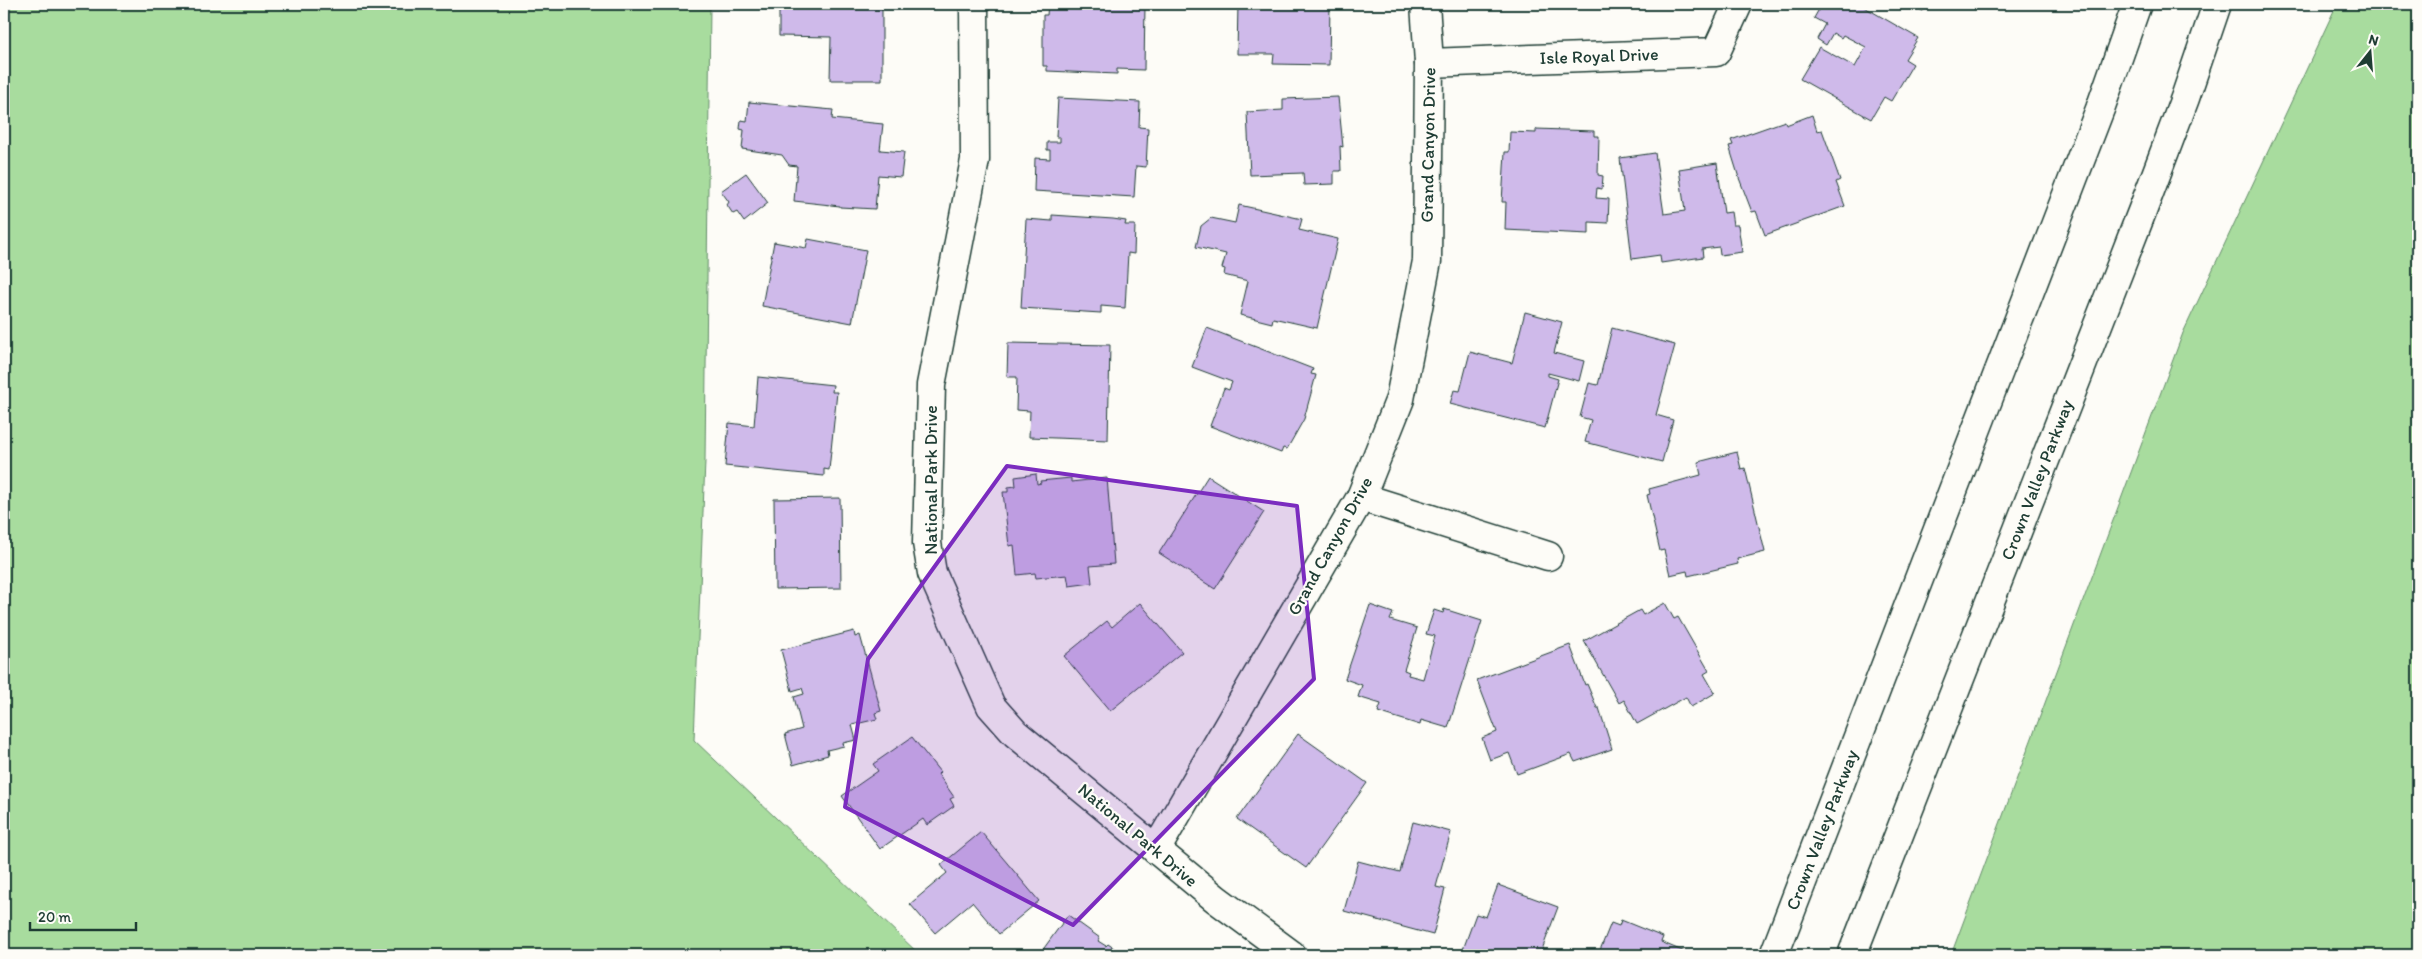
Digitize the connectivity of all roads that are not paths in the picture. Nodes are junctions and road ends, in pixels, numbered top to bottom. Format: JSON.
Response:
{"nodes":[{"id":1,"x":974,"y":4,"type":"edge"},
{"id":2,"x":1425,"y":4,"type":"edge"},
{"id":3,"x":1738,"y":4,"type":"edge"},
{"id":4,"x":2137,"y":4,"type":"edge"},
{"id":5,"x":2217,"y":4,"type":"edge"},
{"id":6,"x":1429,"y":63,"type":"junction"},
{"id":7,"x":1361,"y":497,"type":"junction"},
{"id":8,"x":1548,"y":556,"type":"dead end"},
{"id":9,"x":1156,"y":850,"type":"junction"},
{"id":10,"x":1292,"y":955,"type":"edge"},
{"id":11,"x":1774,"y":955,"type":"edge"},
{"id":12,"x":1852,"y":955,"type":"edge"}],
"edges":[{"from":1,"to":9,"type":"street","name":"National Park Drive"},
{"from":2,"to":6,"type":"street","name":"Grand Canyon Drive"},
{"from":3,"to":6,"type":"street","name":"Isle Royal Drive"},
{"from":4,"to":11,"type":"street","name":"Crown Valley Parkway"},
{"from":5,"to":12,"type":"street","name":"Crown Valley Parkway"},
{"from":6,"to":7,"type":"street","name":"Grand Canyon Drive"},
{"from":7,"to":8,"type":"street"},
{"from":7,"to":9,"type":"street","name":"Grand Canyon Drive"},
{"from":9,"to":10,"type":"street","name":"National Park Drive"}]}
